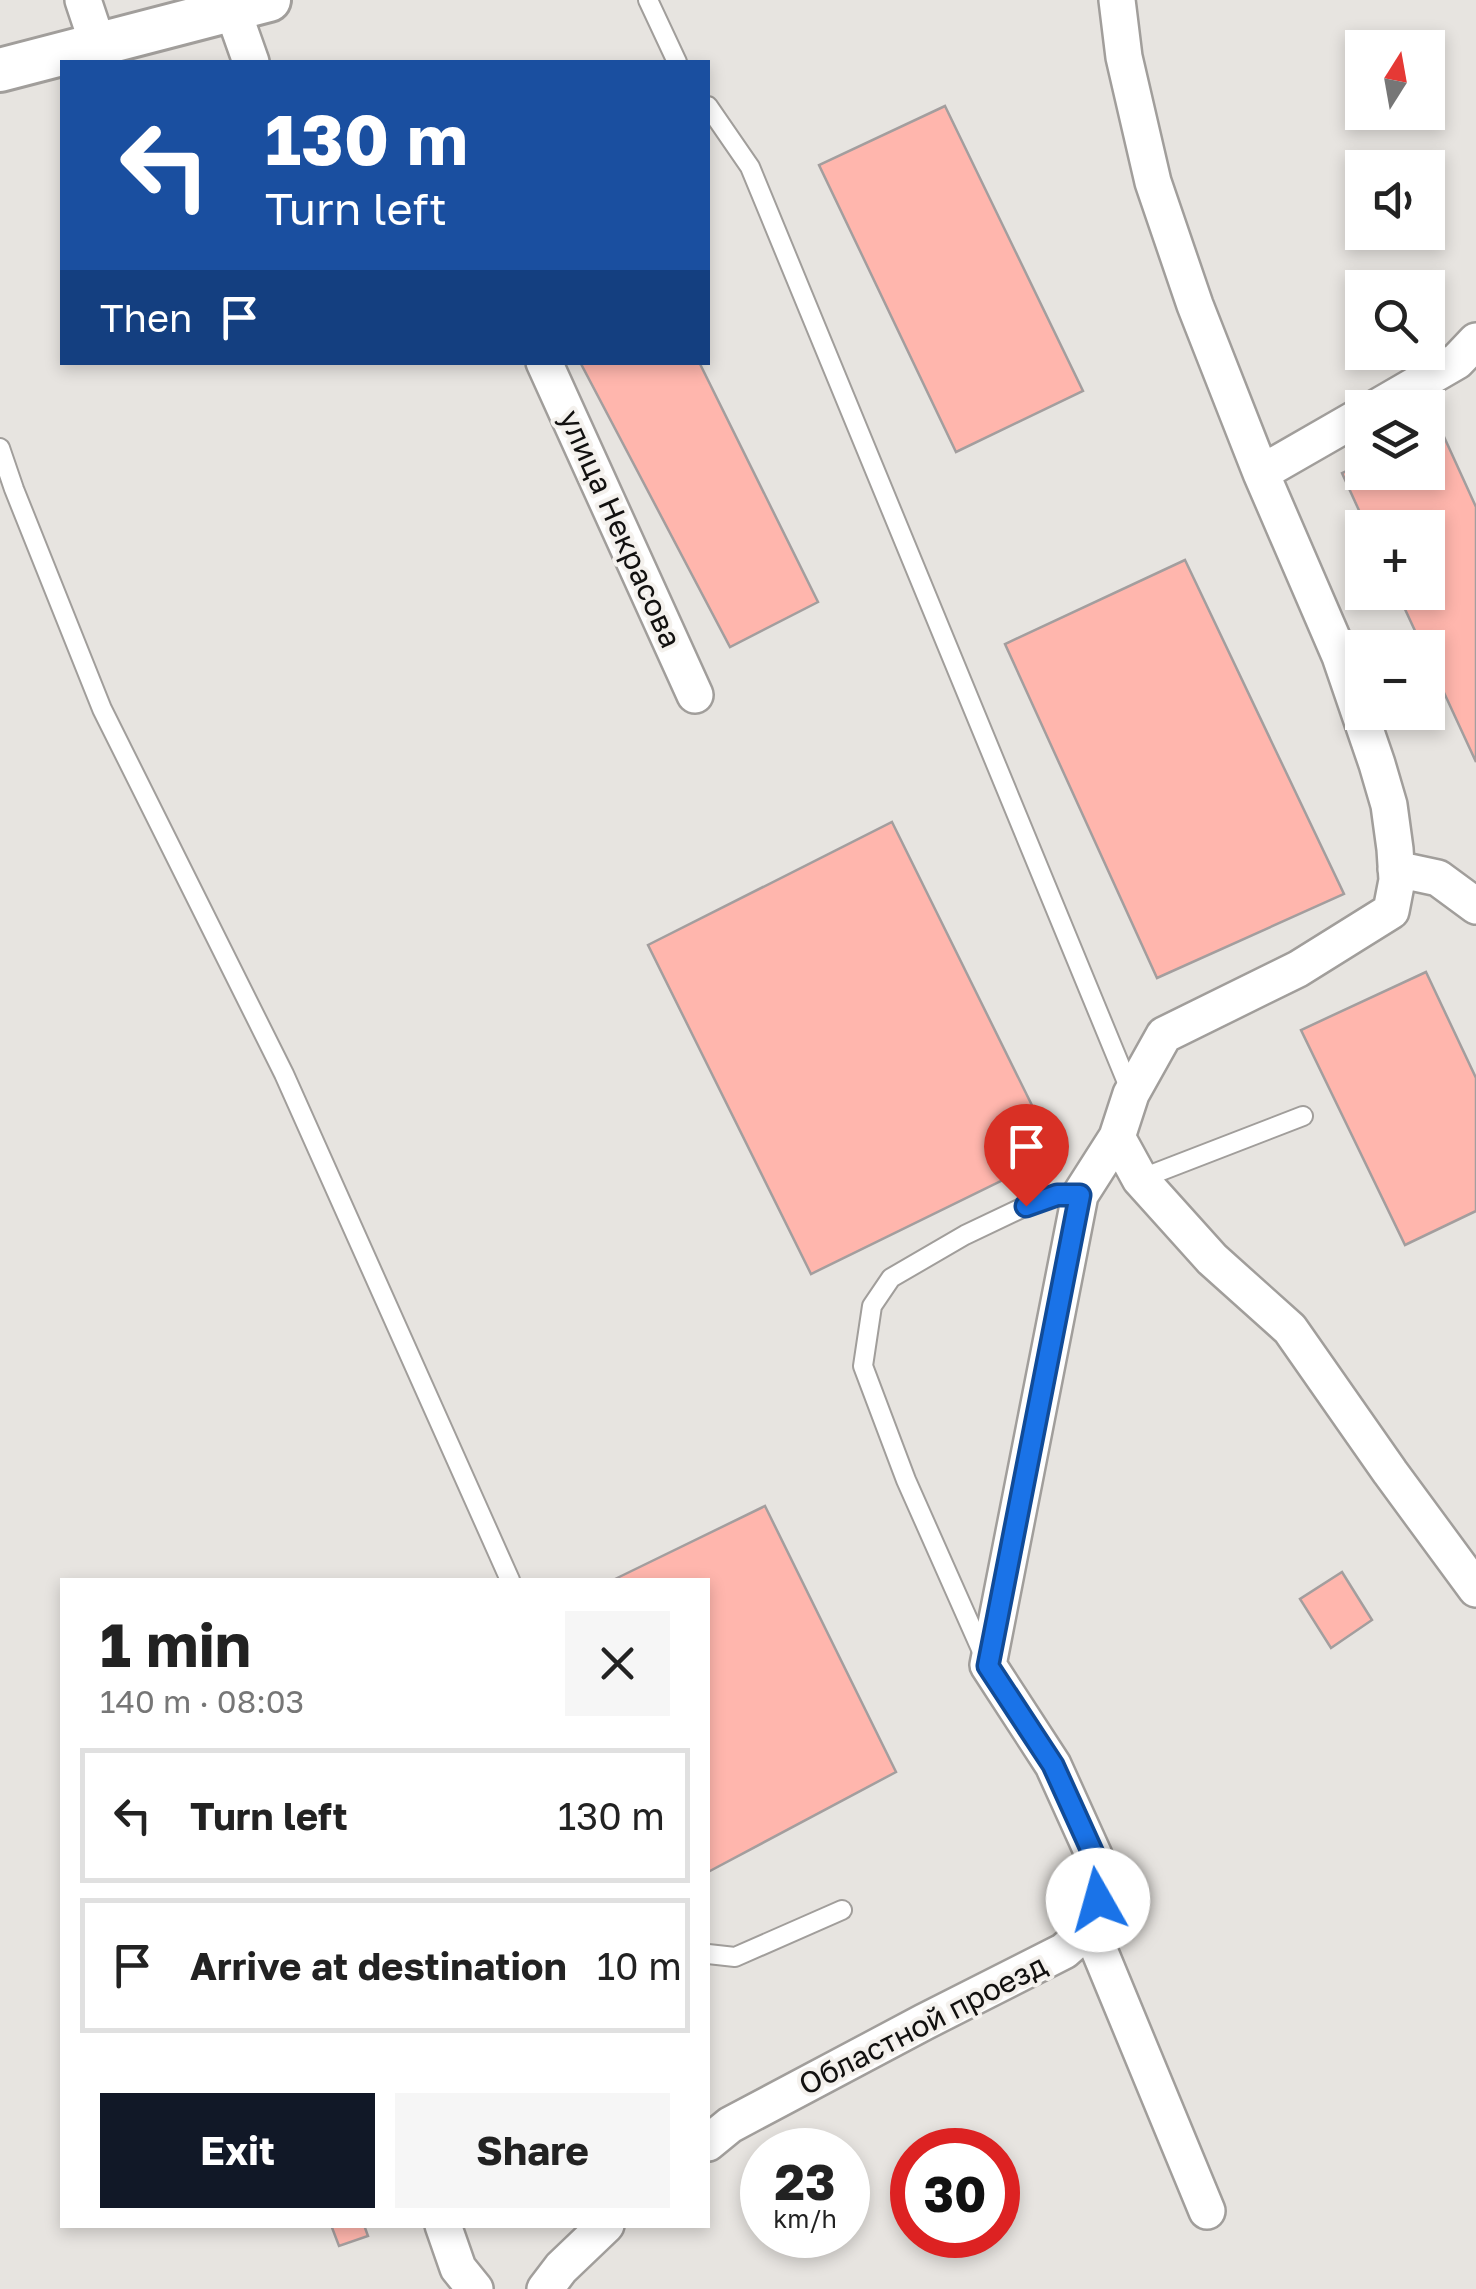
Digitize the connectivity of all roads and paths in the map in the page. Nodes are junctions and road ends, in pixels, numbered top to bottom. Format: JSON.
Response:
{"nodes":[{"id":1,"x":83,"y":0,"type":"edge"},
{"id":2,"x":648,"y":0,"type":"edge"},
{"id":3,"x":1116,"y":0,"type":"edge"},
{"id":4,"x":243,"y":3,"type":"edge"},
{"id":5,"x":98,"y":45,"type":"junction"},
{"id":6,"x":251,"y":60,"type":"edge"},
{"id":7,"x":676,"y":60,"type":"edge"},
{"id":8,"x":0,"y":70,"type":"edge"},
{"id":9,"x":710,"y":109,"type":"edge"},
{"id":10,"x":1476,"y":341,"type":"edge"},
{"id":11,"x":545,"y":365,"type":"edge"},
{"id":12,"x":1407,"y":390,"type":"edge"},
{"id":13,"x":1345,"y":425,"type":"edge"},
{"id":14,"x":0,"y":448,"type":"edge"},
{"id":15,"x":1262,"y":473,"type":"junction"},
{"id":16,"x":695,"y":694,"type":"dead end"},
{"id":17,"x":1396,"y":869,"type":"junction"},
{"id":18,"x":1476,"y":906,"type":"edge"},
{"id":19,"x":1132,"y":1094,"type":"junction"},
{"id":20,"x":1303,"y":1116,"type":"dead end"},
{"id":21,"x":1117,"y":1137,"type":"junction"},
{"id":22,"x":1140,"y":1179,"type":"junction"},
{"id":23,"x":1080,"y":1195,"type":"junction"},
{"id":24,"x":509,"y":1578,"type":"edge"},
{"id":25,"x":1476,"y":1589,"type":"edge"},
{"id":26,"x":988,"y":1666,"type":"junction"},
{"id":27,"x":842,"y":1910,"type":"dead end"},
{"id":28,"x":1090,"y":1928,"type":"junction"},
{"id":29,"x":710,"y":1954,"type":"edge"},
{"id":30,"x":710,"y":2141,"type":"edge"},
{"id":31,"x":1207,"y":2211,"type":"dead end"},
{"id":32,"x":444,"y":2228,"type":"edge"},
{"id":33,"x":603,"y":2228,"type":"edge"},
{"id":34,"x":474,"y":2289,"type":"edge"},
{"id":35,"x":545,"y":2289,"type":"edge"}],
"edges":[{"from":1,"to":5,"type":"street"},
{"from":2,"to":7,"type":"lane"},
{"from":3,"to":15,"type":"street"},
{"from":4,"to":5,"type":"street"},
{"from":4,"to":6,"type":"street"},
{"from":5,"to":8,"type":"street"},
{"from":9,"to":19,"type":"lane"},
{"from":10,"to":12,"type":"street"},
{"from":11,"to":16,"type":"street","name":"улица Некрасова"},
{"from":13,"to":15,"type":"street"},
{"from":14,"to":24,"type":"lane"},
{"from":15,"to":17,"type":"street"},
{"from":17,"to":18,"type":"street"},
{"from":17,"to":19,"type":"street"},
{"from":19,"to":21,"type":"street"},
{"from":20,"to":22,"type":"lane"},
{"from":21,"to":22,"type":"street"},
{"from":21,"to":23,"type":"street"},
{"from":22,"to":25,"type":"street"},
{"from":23,"to":26,"type":"street"},
{"from":23,"to":26,"type":"lane"},
{"from":26,"to":28,"type":"street"},
{"from":27,"to":29,"type":"lane"},
{"from":28,"to":30,"type":"street","name":"Областной проезд"},
{"from":28,"to":31,"type":"street"},
{"from":32,"to":34,"type":"street"},
{"from":33,"to":35,"type":"street"}]}
